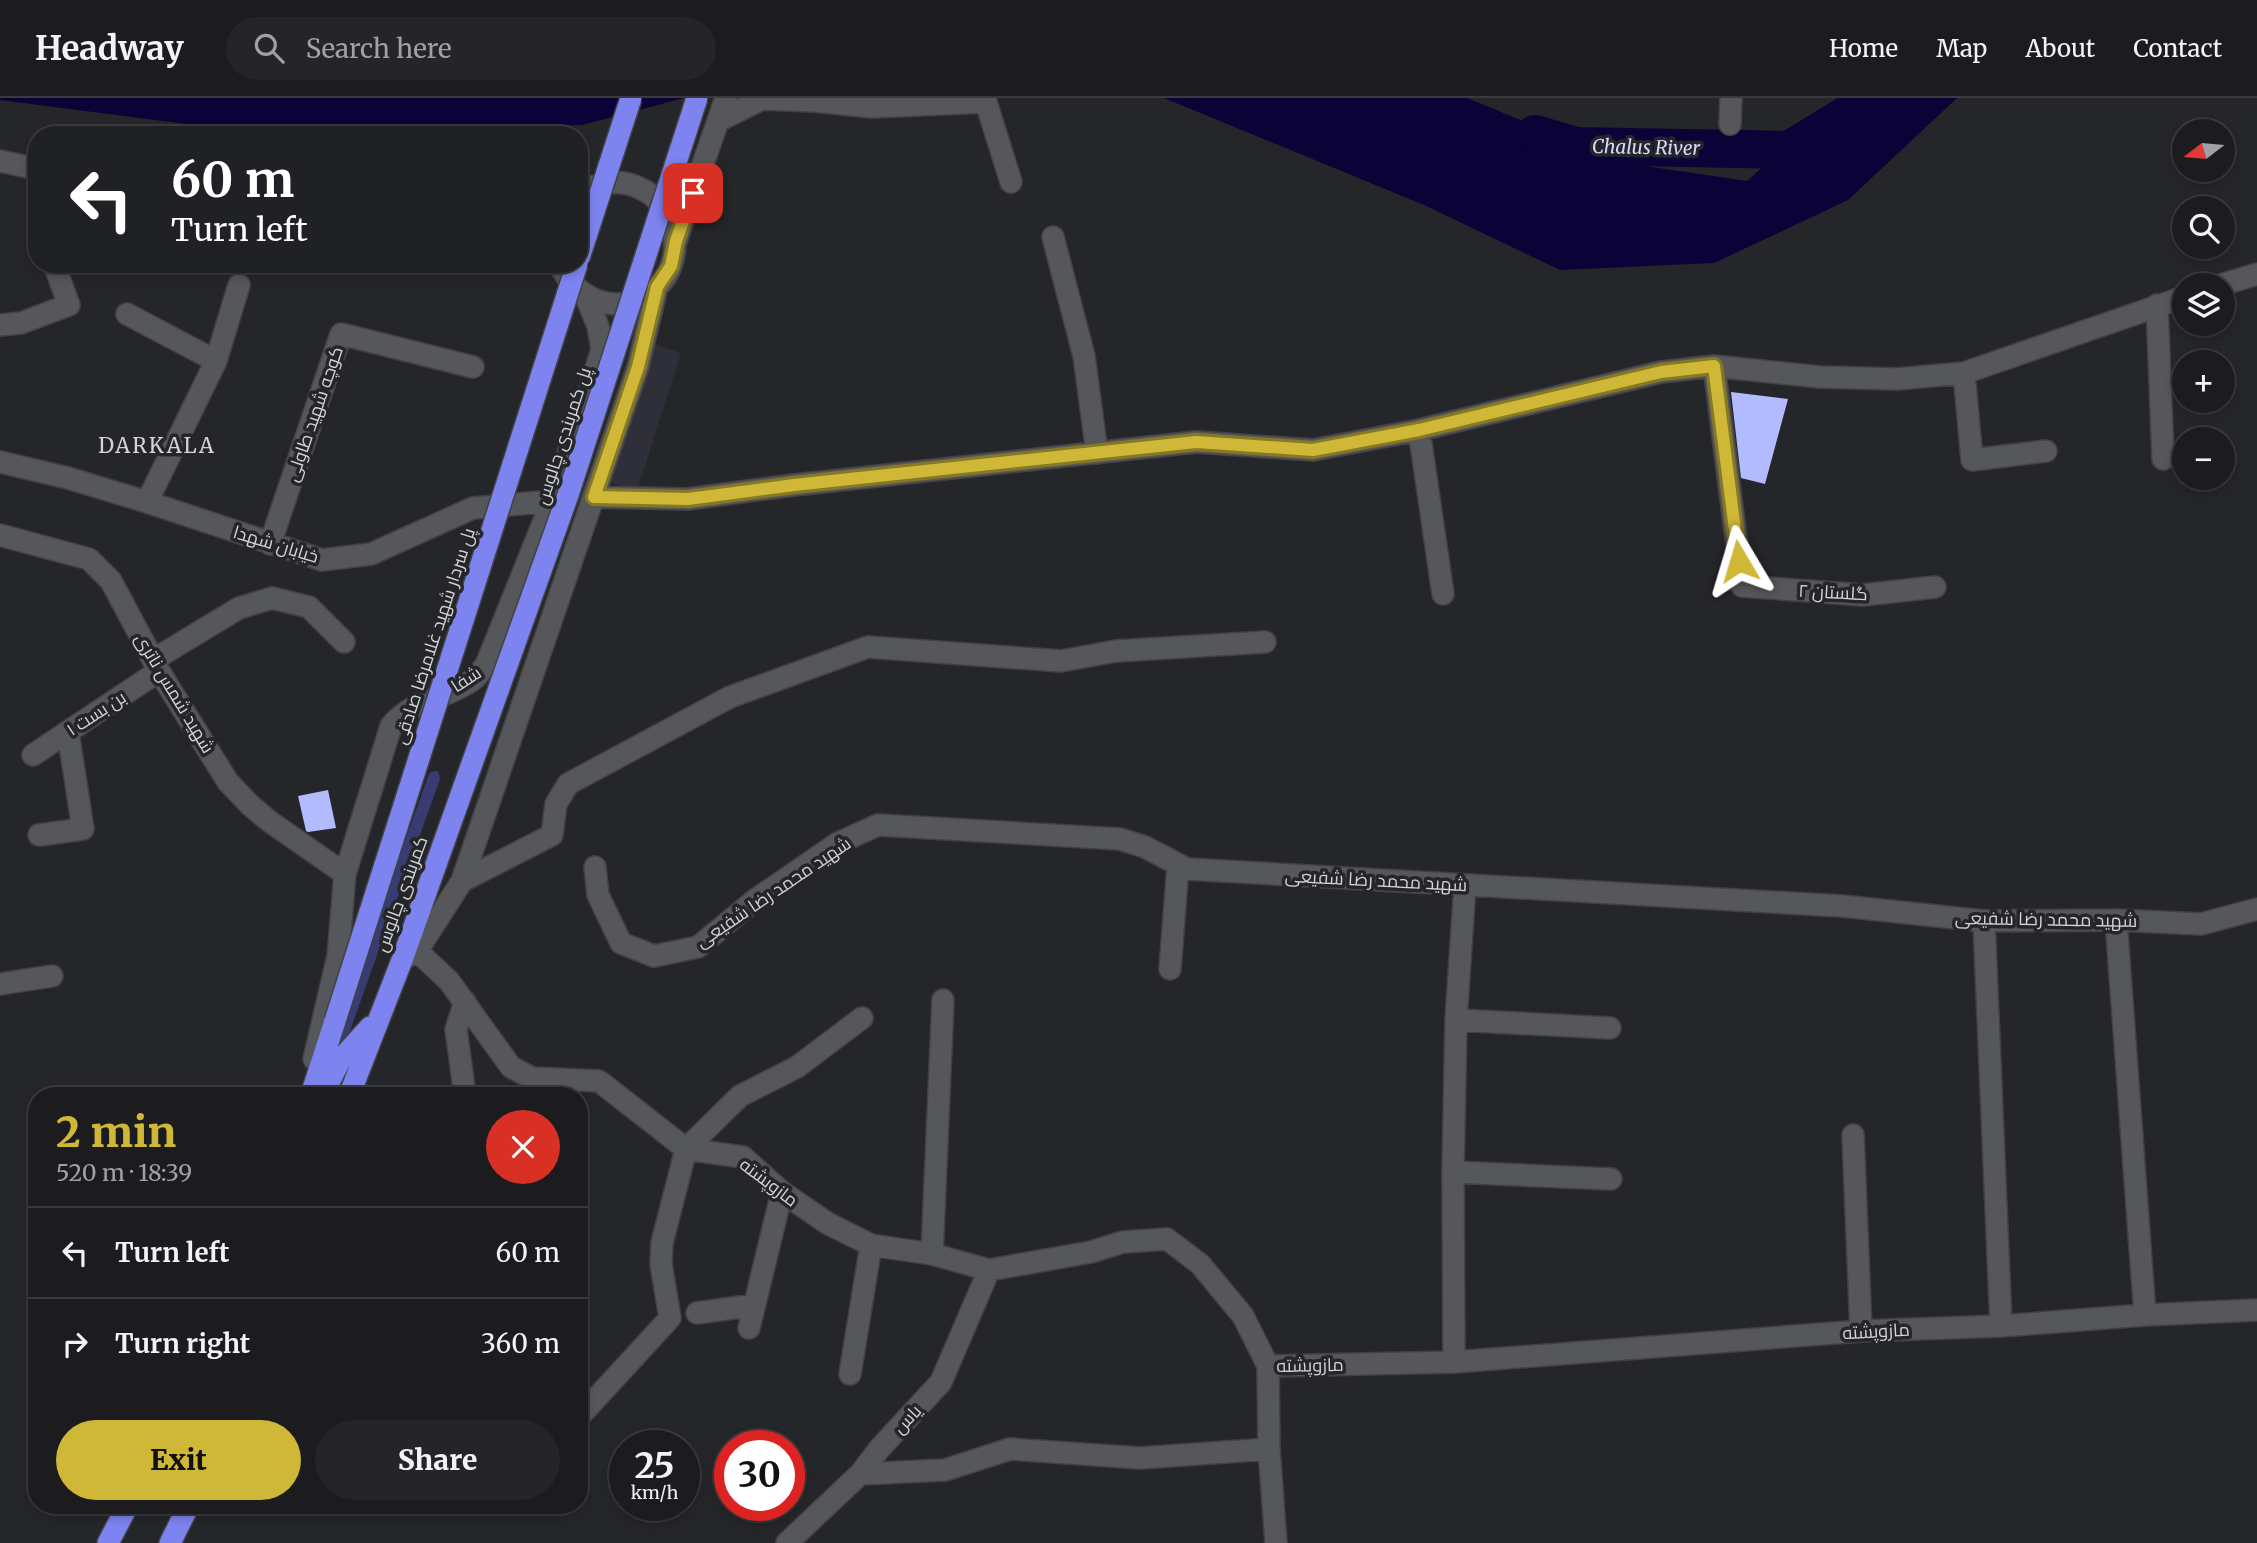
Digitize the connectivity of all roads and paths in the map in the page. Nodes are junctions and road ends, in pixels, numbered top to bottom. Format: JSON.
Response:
{"nodes":[{"id":1,"x":631,"y":98,"type":"edge"},
{"id":2,"x":697,"y":98,"type":"edge"},
{"id":3,"x":726,"y":98,"type":"edge"},
{"id":4,"x":1731,"y":98,"type":"edge"},
{"id":5,"x":718,"y":121,"type":"junction"},
{"id":6,"x":1730,"y":124,"type":"dead end"},
{"id":7,"x":0,"y":161,"type":"edge"},
{"id":8,"x":28,"y":167,"type":"edge"},
{"id":9,"x":588,"y":180,"type":"edge"},
{"id":10,"x":1011,"y":182,"type":"dead end"},
{"id":11,"x":606,"y":183,"type":"junction"},
{"id":12,"x":588,"y":190,"type":"edge"},
{"id":13,"x":588,"y":230,"type":"edge"},
{"id":14,"x":1053,"y":237,"type":"dead end"},
{"id":15,"x":676,"y":241,"type":"junction"},
{"id":16,"x":57,"y":273,"type":"edge"},
{"id":17,"x":564,"y":273,"type":"edge"},
{"id":18,"x":574,"y":273,"type":"edge"},
{"id":19,"x":2257,"y":274,"type":"edge"},
{"id":20,"x":2235,"y":281,"type":"edge"},
{"id":21,"x":239,"y":285,"type":"dead end"},
{"id":22,"x":657,"y":287,"type":"junction"},
{"id":23,"x":586,"y":297,"type":"junction"},
{"id":24,"x":2172,"y":301,"type":"edge"},
{"id":25,"x":2157,"y":305,"type":"junction"},
{"id":26,"x":127,"y":314,"type":"dead end"},
{"id":27,"x":0,"y":325,"type":"edge"},
{"id":28,"x":602,"y":350,"type":"junction"},
{"id":29,"x":216,"y":361,"type":"junction"},
{"id":30,"x":1714,"y":366,"type":"junction"},
{"id":31,"x":473,"y":367,"type":"dead end"},
{"id":32,"x":638,"y":367,"type":"junction"},
{"id":33,"x":1964,"y":373,"type":"junction"},
{"id":34,"x":1419,"y":430,"type":"junction"},
{"id":35,"x":2046,"y":451,"type":"dead end"},
{"id":36,"x":1097,"y":453,"type":"junction"},
{"id":37,"x":2163,"y":459,"type":"dead end"},
{"id":38,"x":0,"y":462,"type":"edge"},
{"id":39,"x":594,"y":497,"type":"junction"},
{"id":40,"x":552,"y":501,"type":"junction"},
{"id":41,"x":148,"y":502,"type":"junction"},
{"id":42,"x":0,"y":535,"type":"edge"},
{"id":43,"x":270,"y":544,"type":"junction"},
{"id":44,"x":1935,"y":587,"type":"dead end"},
{"id":45,"x":1443,"y":594,"type":"dead end"},
{"id":46,"x":344,"y":642,"type":"dead end"},
{"id":47,"x":1265,"y":642,"type":"dead end"},
{"id":48,"x":156,"y":666,"type":"junction"},
{"id":49,"x":68,"y":732,"type":"junction"},
{"id":50,"x":33,"y":755,"type":"dead end"},
{"id":51,"x":464,"y":786,"type":"joint"},
{"id":52,"x":39,"y":835,"type":"dead end"},
{"id":53,"x":1178,"y":864,"type":"junction"},
{"id":54,"x":595,"y":867,"type":"dead end"},
{"id":55,"x":345,"y":874,"type":"junction"},
{"id":56,"x":462,"y":881,"type":"junction"},
{"id":57,"x":1465,"y":885,"type":"junction"},
{"id":58,"x":2257,"y":909,"type":"edge"},
{"id":59,"x":2116,"y":920,"type":"junction"},
{"id":60,"x":1984,"y":921,"type":"junction"},
{"id":61,"x":409,"y":956,"type":"junction"},
{"id":62,"x":1170,"y":969,"type":"dead end"},
{"id":63,"x":52,"y":976,"type":"dead end"},
{"id":64,"x":0,"y":984,"type":"edge"},
{"id":65,"x":943,"y":1000,"type":"dead end"},
{"id":66,"x":465,"y":1002,"type":"junction"},
{"id":67,"x":379,"y":1017,"type":"junction"},
{"id":68,"x":862,"y":1018,"type":"dead end"},
{"id":69,"x":1456,"y":1020,"type":"junction"},
{"id":70,"x":1610,"y":1028,"type":"dead end"},
{"id":71,"x":310,"y":1087,"type":"edge"},
{"id":72,"x":311,"y":1087,"type":"edge"},
{"id":73,"x":327,"y":1087,"type":"edge"},
{"id":74,"x":352,"y":1087,"type":"edge"},
{"id":75,"x":464,"y":1087,"type":"edge"},
{"id":76,"x":1853,"y":1135,"type":"dead end"},
{"id":77,"x":686,"y":1149,"type":"junction"},
{"id":78,"x":1453,"y":1172,"type":"junction"},
{"id":79,"x":1611,"y":1179,"type":"dead end"},
{"id":80,"x":782,"y":1192,"type":"junction"},
{"id":81,"x":871,"y":1245,"type":"junction"},
{"id":82,"x":932,"y":1254,"type":"junction"},
{"id":83,"x":989,"y":1270,"type":"junction"},
{"id":84,"x":754,"y":1305,"type":"junction"},
{"id":85,"x":2257,"y":1310,"type":"edge"},
{"id":86,"x":697,"y":1313,"type":"dead end"},
{"id":87,"x":2145,"y":1315,"type":"junction"},
{"id":88,"x":2001,"y":1326,"type":"junction"},
{"id":89,"x":748,"y":1328,"type":"dead end"},
{"id":90,"x":1861,"y":1331,"type":"junction"},
{"id":91,"x":1454,"y":1362,"type":"junction"},
{"id":92,"x":1268,"y":1366,"type":"junction"},
{"id":93,"x":850,"y":1374,"type":"dead end"},
{"id":94,"x":588,"y":1407,"type":"edge"},
{"id":95,"x":1269,"y":1449,"type":"junction"},
{"id":96,"x":860,"y":1474,"type":"junction"},
{"id":97,"x":123,"y":1514,"type":"edge"},
{"id":98,"x":185,"y":1514,"type":"edge"},
{"id":99,"x":187,"y":1514,"type":"edge"},
{"id":100,"x":108,"y":1543,"type":"edge"},
{"id":101,"x":170,"y":1543,"type":"edge"},
{"id":102,"x":179,"y":1543,"type":"edge"},
{"id":103,"x":787,"y":1543,"type":"edge"},
{"id":104,"x":1276,"y":1543,"type":"edge"}],
"edges":[{"from":1,"to":13,"type":"highway","bridge":true},
{"from":2,"to":51,"type":"highway","name":"پل کمربندی چالوس","bridge":true},
{"from":3,"to":5,"type":"street"},
{"from":4,"to":6,"type":"street"},
{"from":5,"to":10,"type":"street"},
{"from":5,"to":15,"type":"street"},
{"from":7,"to":8,"type":"street"},
{"from":9,"to":11,"type":"street"},
{"from":11,"to":12,"type":"street"},
{"from":11,"to":15,"type":"street"},
{"from":14,"to":36,"type":"street"},
{"from":15,"to":22,"type":"street"},
{"from":16,"to":27,"type":"street"},
{"from":17,"to":23,"type":"street"},
{"from":18,"to":72,"type":"highway","name":"پل سردار شهید غلامرضا صادقی","bridge":true},
{"from":19,"to":20,"type":"street"},
{"from":21,"to":29,"type":"street"},
{"from":22,"to":23,"type":"street"},
{"from":22,"to":32,"type":"street"},
{"from":23,"to":28,"type":"street"},
{"from":24,"to":25,"type":"street"},
{"from":25,"to":33,"type":"street"},
{"from":25,"to":37,"type":"street"},
{"from":26,"to":29,"type":"street"},
{"from":28,"to":32,"type":"street"},
{"from":28,"to":40,"type":"street","name":"شفا"},
{"from":29,"to":41,"type":"street"},
{"from":30,"to":33,"type":"street"},
{"from":30,"to":34,"type":"street"},
{"from":30,"to":44,"type":"street","name":"گلستان ۲"},
{"from":31,"to":43,"type":"street","name":"کوچه شهید طاولی"},
{"from":32,"to":39,"type":"street"},
{"from":33,"to":35,"type":"street"},
{"from":34,"to":36,"type":"street"},
{"from":34,"to":45,"type":"street"},
{"from":36,"to":39,"type":"street"},
{"from":38,"to":41,"type":"street","name":"خیابان شهدا"},
{"from":39,"to":56,"type":"street"},
{"from":40,"to":43,"type":"street","name":"خیابان شهدا"},
{"from":40,"to":55,"type":"street","name":"شفا"},
{"from":41,"to":43,"type":"street","name":"خیابان شهدا"},
{"from":42,"to":48,"type":"street","name":"شهید شمس ناتری"},
{"from":46,"to":48,"type":"street","name":"بن بست ۱"},
{"from":47,"to":56,"type":"street"},
{"from":48,"to":49,"type":"street","name":"بن بست ۱"},
{"from":48,"to":55,"type":"street","name":"شهید شمس ناتری"},
{"from":49,"to":50,"type":"street","name":"بن بست ۱"},
{"from":49,"to":52,"type":"street"},
{"from":51,"to":61,"type":"highway","name":"کمربندی چالوس"},
{"from":53,"to":54,"type":"street","name":"شهید محمد رضا شفیعی"},
{"from":53,"to":57,"type":"street","name":"شهید محمد رضا شفیعی"},
{"from":53,"to":62,"type":"street"},
{"from":55,"to":71,"type":"street","name":"شفا"},
{"from":56,"to":61,"type":"street"},
{"from":57,"to":60,"type":"street","name":"شهید محمد رضا شفیعی"},
{"from":57,"to":69,"type":"street"},
{"from":58,"to":59,"type":"street","name":"شهید محمد رضا شفیعی"},
{"from":59,"to":60,"type":"street","name":"شهید محمد رضا شفیعی"},
{"from":59,"to":87,"type":"street"},
{"from":60,"to":88,"type":"street"},
{"from":61,"to":66,"type":"street"},
{"from":61,"to":67,"type":"highway","name":"کمربندی چالوس"},
{"from":63,"to":64,"type":"street"},
{"from":65,"to":82,"type":"street"},
{"from":66,"to":75,"type":"street"},
{"from":66,"to":77,"type":"street"},
{"from":67,"to":73,"type":"highway"},
{"from":67,"to":74,"type":"highway","name":"کمربندی چالوس"},
{"from":68,"to":77,"type":"street"},
{"from":69,"to":70,"type":"street"},
{"from":69,"to":78,"type":"street"},
{"from":76,"to":90,"type":"street"},
{"from":77,"to":80,"type":"street","name":"مازوپشته"},
{"from":77,"to":94,"type":"street"},
{"from":78,"to":79,"type":"street"},
{"from":78,"to":91,"type":"street"},
{"from":80,"to":81,"type":"street","name":"مازوپشته"},
{"from":80,"to":84,"type":"street"},
{"from":81,"to":82,"type":"street","name":"مازوپشته"},
{"from":81,"to":93,"type":"street"},
{"from":82,"to":83,"type":"street","name":"مازوپشته"},
{"from":83,"to":92,"type":"street","name":"مازوپشته"},
{"from":83,"to":96,"type":"street","name":"یاس"},
{"from":84,"to":86,"type":"street"},
{"from":84,"to":89,"type":"street"},
{"from":85,"to":87,"type":"street","name":"مازوپشته"},
{"from":87,"to":88,"type":"street","name":"مازوپشته"},
{"from":88,"to":90,"type":"street","name":"مازوپشته"},
{"from":90,"to":91,"type":"street","name":"مازوپشته"},
{"from":91,"to":92,"type":"street","name":"مازوپشته"},
{"from":92,"to":95,"type":"street"},
{"from":95,"to":96,"type":"street"},
{"from":95,"to":104,"type":"street"},
{"from":96,"to":103,"type":"street","name":"یاس"},
{"from":97,"to":100,"type":"highway"},
{"from":98,"to":101,"type":"highway"},
{"from":99,"to":102,"type":"highway"}]}
